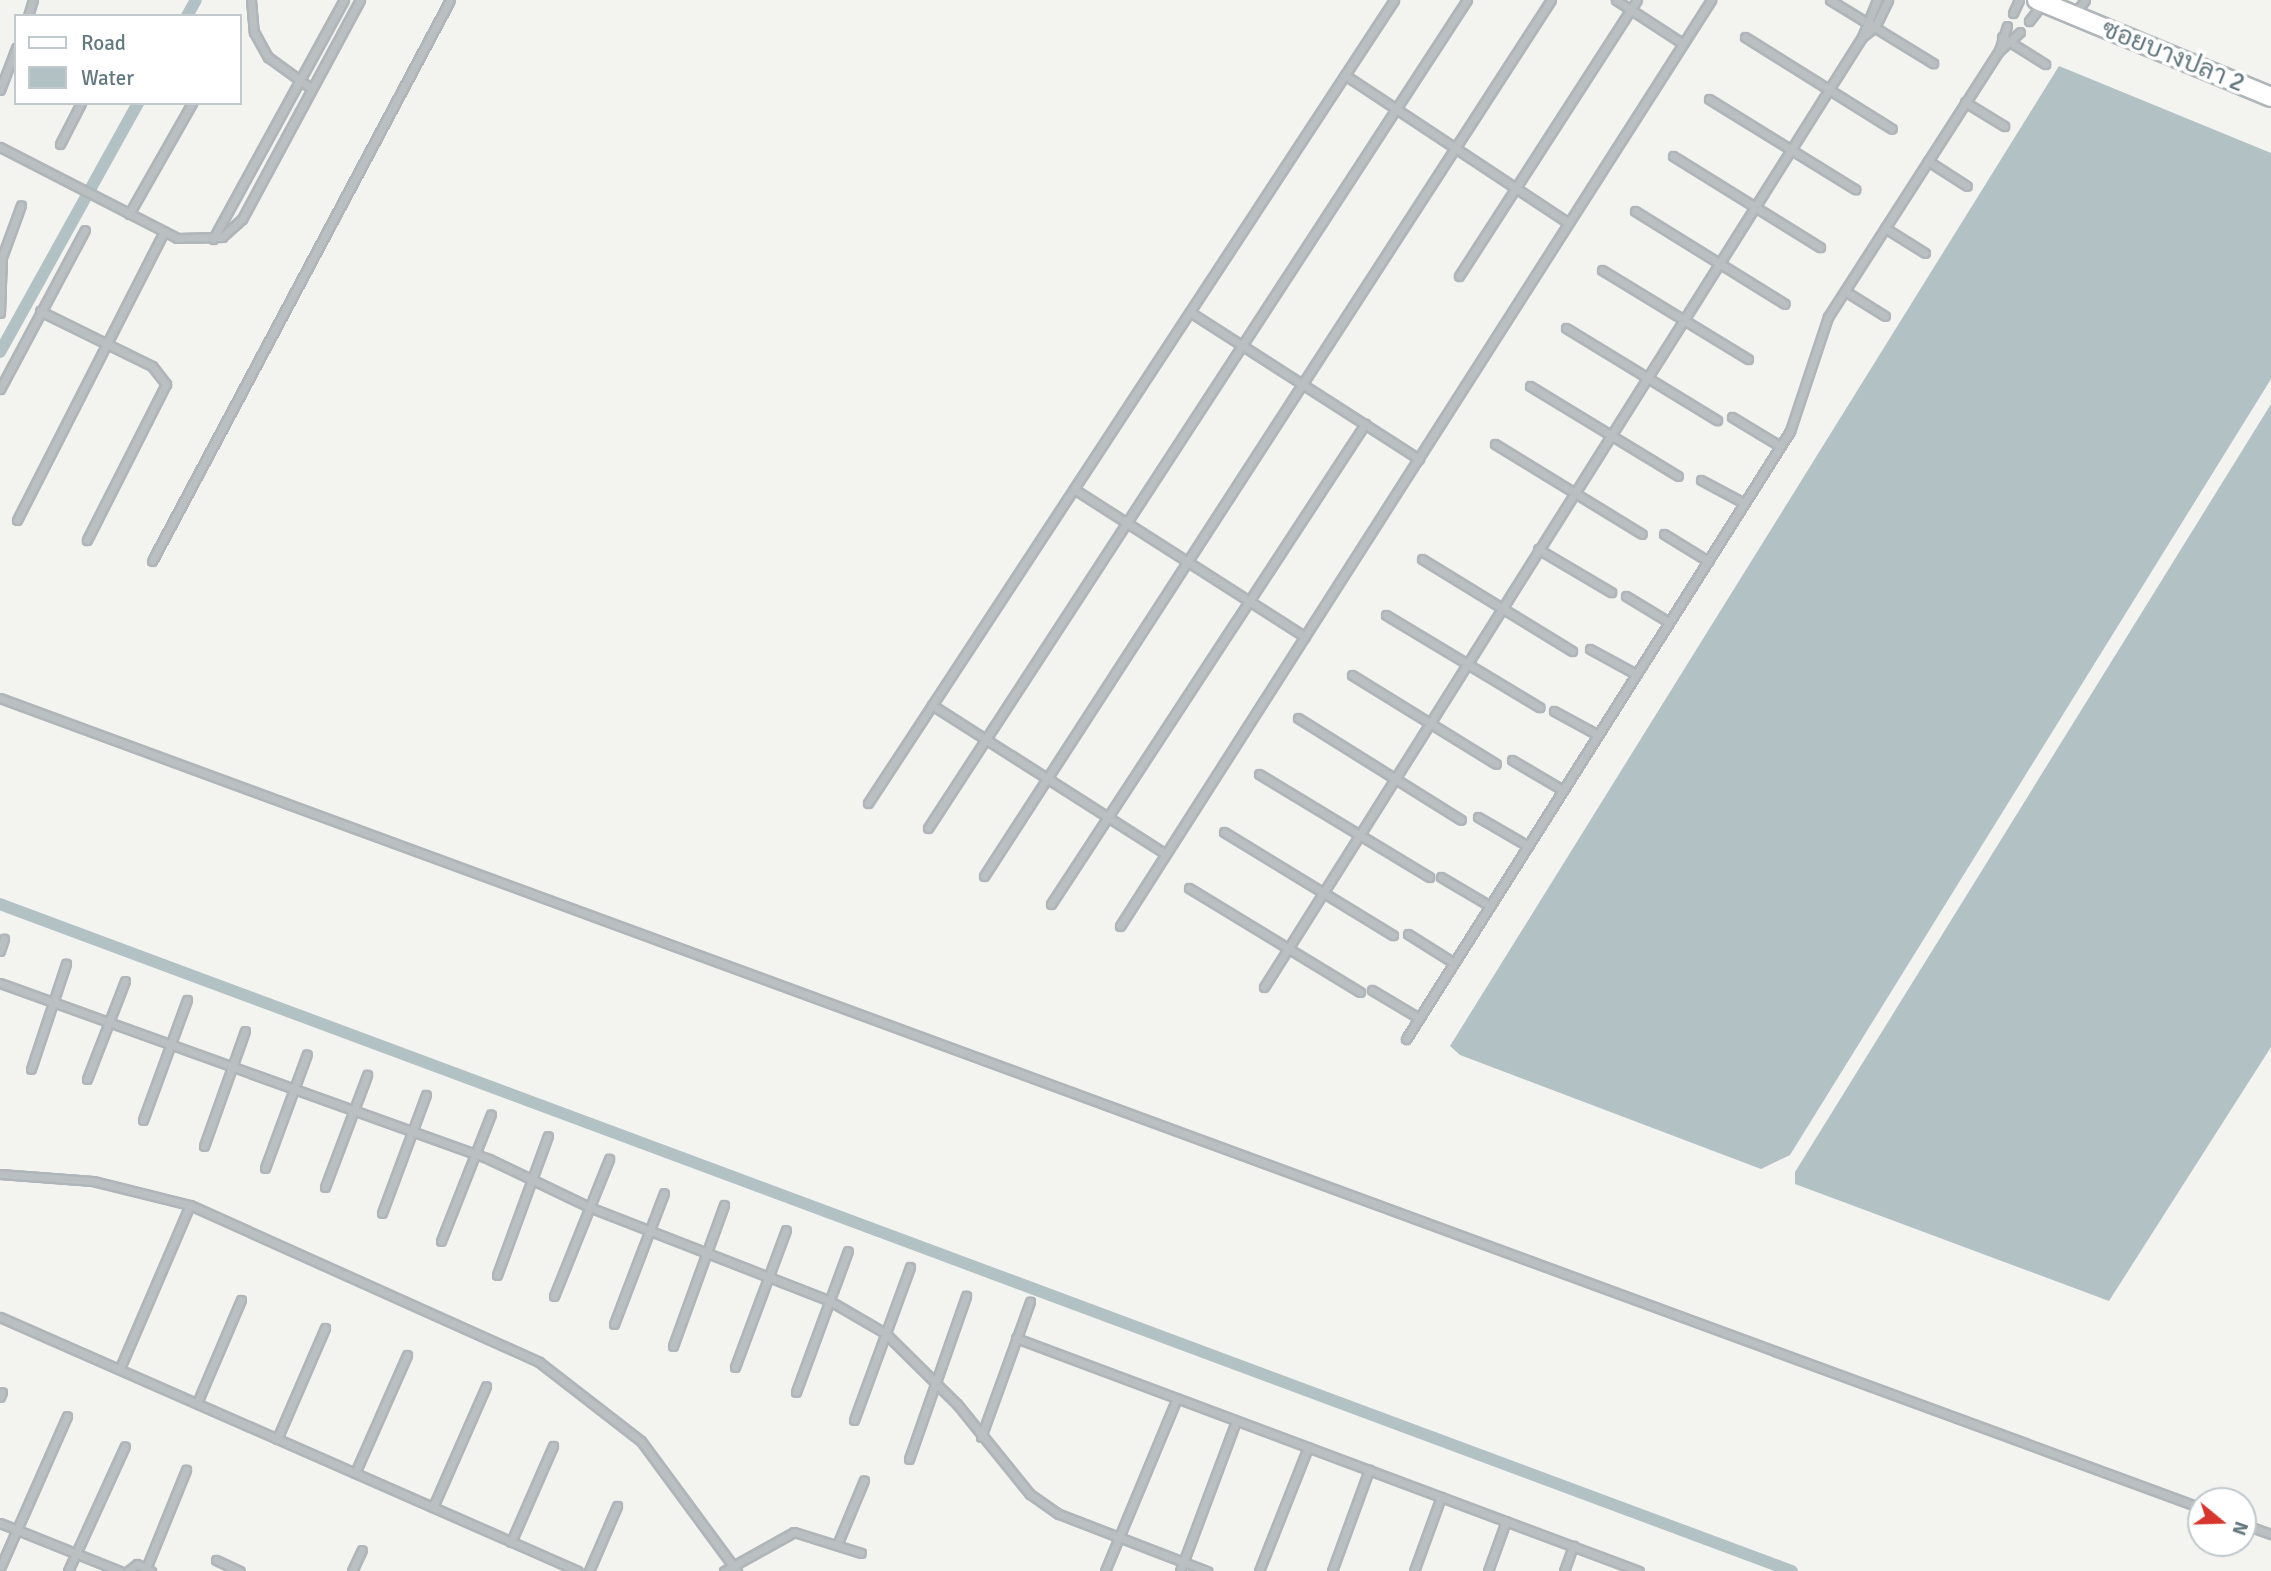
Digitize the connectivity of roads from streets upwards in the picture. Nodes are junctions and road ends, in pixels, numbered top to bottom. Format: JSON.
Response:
{"nodes":[{"id":1,"x":251,"y":0,"type":"edge"},
{"id":2,"x":344,"y":0,"type":"edge"},
{"id":3,"x":360,"y":0,"type":"edge"},
{"id":4,"x":450,"y":0,"type":"edge"},
{"id":5,"x":1394,"y":0,"type":"edge"},
{"id":6,"x":1467,"y":0,"type":"edge"},
{"id":7,"x":1551,"y":0,"type":"edge"},
{"id":8,"x":1616,"y":0,"type":"edge"},
{"id":9,"x":1637,"y":0,"type":"edge"},
{"id":10,"x":1711,"y":0,"type":"edge"},
{"id":11,"x":1830,"y":0,"type":"edge"},
{"id":12,"x":1877,"y":0,"type":"edge"},
{"id":13,"x":1888,"y":0,"type":"edge"},
{"id":14,"x":2020,"y":0,"type":"edge"},
{"id":15,"x":2085,"y":0,"type":"edge"},
{"id":16,"x":2040,"y":1,"type":"edge"},
{"id":17,"x":1631,"y":9,"type":"junction"},
{"id":18,"x":2013,"y":13,"type":"dead end"},
{"id":19,"x":2073,"y":16,"type":"junction"},
{"id":20,"x":2029,"y":21,"type":"dead end"},
{"id":21,"x":1866,"y":22,"type":"junction"},
{"id":22,"x":2007,"y":26,"type":"dead end"},
{"id":23,"x":1875,"y":27,"type":"junction"},
{"id":24,"x":2021,"y":32,"type":"dead end"},
{"id":25,"x":1745,"y":37,"type":"dead end"},
{"id":26,"x":1862,"y":37,"type":"junction"},
{"id":27,"x":2002,"y":37,"type":"junction"},
{"id":28,"x":1682,"y":43,"type":"junction"},
{"id":29,"x":2011,"y":44,"type":"junction"},
{"id":30,"x":1999,"y":51,"type":"junction"},
{"id":31,"x":14,"y":53,"type":"edge"},
{"id":32,"x":1933,"y":63,"type":"dead end"},
{"id":33,"x":2045,"y":64,"type":"dead end"},
{"id":34,"x":1345,"y":75,"type":"junction"},
{"id":35,"x":299,"y":81,"type":"junction"},
{"id":36,"x":1827,"y":88,"type":"junction"},
{"id":37,"x":312,"y":89,"type":"junction"},
{"id":38,"x":0,"y":90,"type":"edge"},
{"id":39,"x":2271,"y":97,"type":"edge"},
{"id":40,"x":1709,"y":99,"type":"dead end"},
{"id":41,"x":1965,"y":102,"type":"junction"},
{"id":42,"x":80,"y":105,"type":"edge"},
{"id":43,"x":191,"y":105,"type":"edge"},
{"id":44,"x":1396,"y":109,"type":"junction"},
{"id":45,"x":2004,"y":126,"type":"dead end"},
{"id":46,"x":1892,"y":129,"type":"dead end"},
{"id":47,"x":60,"y":145,"type":"dead end"},
{"id":48,"x":0,"y":147,"type":"edge"},
{"id":49,"x":1453,"y":148,"type":"junction"},
{"id":50,"x":1789,"y":149,"type":"junction"},
{"id":51,"x":1673,"y":156,"type":"dead end"},
{"id":52,"x":1928,"y":161,"type":"junction"},
{"id":53,"x":1967,"y":186,"type":"dead end"},
{"id":54,"x":1516,"y":188,"type":"junction"},
{"id":55,"x":1855,"y":189,"type":"dead end"},
{"id":56,"x":21,"y":205,"type":"dead end"},
{"id":57,"x":1753,"y":206,"type":"junction"},
{"id":58,"x":1635,"y":211,"type":"dead end"},
{"id":59,"x":129,"y":214,"type":"junction"},
{"id":60,"x":1567,"y":222,"type":"junction"},
{"id":61,"x":1885,"y":228,"type":"junction"},
{"id":62,"x":85,"y":230,"type":"dead end"},
{"id":63,"x":164,"y":231,"type":"junction"},
{"id":64,"x":212,"y":240,"type":"junction"},
{"id":65,"x":1820,"y":247,"type":"dead end"},
{"id":66,"x":1925,"y":253,"type":"dead end"},
{"id":67,"x":1718,"y":262,"type":"junction"},
{"id":68,"x":1,"y":267,"type":"edge"},
{"id":69,"x":1602,"y":270,"type":"dead end"},
{"id":70,"x":1459,"y":276,"type":"dead end"},
{"id":71,"x":1845,"y":290,"type":"junction"},
{"id":72,"x":1785,"y":304,"type":"dead end"},
{"id":73,"x":40,"y":312,"type":"junction"},
{"id":74,"x":1190,"y":312,"type":"junction"},
{"id":75,"x":0,"y":313,"type":"edge"},
{"id":76,"x":1885,"y":316,"type":"dead end"},
{"id":77,"x":1682,"y":319,"type":"junction"},
{"id":78,"x":1566,"y":328,"type":"dead end"},
{"id":79,"x":107,"y":344,"type":"junction"},
{"id":80,"x":1242,"y":345,"type":"junction"},
{"id":81,"x":1748,"y":359,"type":"dead end"},
{"id":82,"x":1646,"y":377,"type":"junction"},
{"id":83,"x":1304,"y":385,"type":"junction"},
{"id":84,"x":1530,"y":386,"type":"dead end"},
{"id":85,"x":0,"y":389,"type":"edge"},
{"id":86,"x":1732,"y":417,"type":"dead end"},
{"id":87,"x":1717,"y":421,"type":"dead end"},
{"id":88,"x":1365,"y":424,"type":"junction"},
{"id":89,"x":1610,"y":435,"type":"junction"},
{"id":90,"x":1495,"y":444,"type":"dead end"},
{"id":91,"x":1780,"y":446,"type":"junction"},
{"id":92,"x":1419,"y":459,"type":"junction"},
{"id":93,"x":1678,"y":476,"type":"dead end"},
{"id":94,"x":1701,"y":480,"type":"dead end"},
{"id":95,"x":1074,"y":489,"type":"junction"},
{"id":96,"x":1574,"y":492,"type":"junction"},
{"id":97,"x":1744,"y":503,"type":"junction"},
{"id":98,"x":17,"y":520,"type":"dead end"},
{"id":99,"x":1126,"y":523,"type":"junction"},
{"id":100,"x":1642,"y":534,"type":"dead end"},
{"id":101,"x":1664,"y":534,"type":"dead end"},
{"id":102,"x":87,"y":540,"type":"dead end"},
{"id":103,"x":1538,"y":549,"type":"junction"},
{"id":104,"x":1422,"y":559,"type":"dead end"},
{"id":105,"x":152,"y":561,"type":"dead end"},
{"id":106,"x":1707,"y":561,"type":"junction"},
{"id":107,"x":1189,"y":562,"type":"junction"},
{"id":108,"x":1611,"y":592,"type":"dead end"},
{"id":109,"x":1626,"y":596,"type":"dead end"},
{"id":110,"x":1249,"y":601,"type":"junction"},
{"id":111,"x":1502,"y":608,"type":"junction"},
{"id":112,"x":1386,"y":615,"type":"dead end"},
{"id":113,"x":1669,"y":622,"type":"junction"},
{"id":114,"x":1305,"y":637,"type":"junction"},
{"id":115,"x":1590,"y":649,"type":"dead end"},
{"id":116,"x":1572,"y":652,"type":"dead end"},
{"id":117,"x":1466,"y":664,"type":"junction"},
{"id":118,"x":1636,"y":674,"type":"junction"},
{"id":119,"x":1352,"y":675,"type":"dead end"},
{"id":120,"x":0,"y":698,"type":"edge"},
{"id":121,"x":932,"y":705,"type":"junction"},
{"id":122,"x":1539,"y":707,"type":"dead end"},
{"id":123,"x":1554,"y":711,"type":"dead end"},
{"id":124,"x":1298,"y":718,"type":"dead end"},
{"id":125,"x":1430,"y":723,"type":"junction"},
{"id":126,"x":1598,"y":735,"type":"junction"},
{"id":127,"x":985,"y":739,"type":"junction"},
{"id":128,"x":1512,"y":760,"type":"dead end"},
{"id":129,"x":1496,"y":764,"type":"dead end"},
{"id":130,"x":1259,"y":774,"type":"dead end"},
{"id":131,"x":1047,"y":778,"type":"junction"},
{"id":132,"x":1394,"y":779,"type":"junction"},
{"id":133,"x":1563,"y":790,"type":"junction"},
{"id":134,"x":868,"y":803,"type":"dead end"},
{"id":135,"x":1108,"y":817,"type":"junction"},
{"id":136,"x":1478,"y":817,"type":"dead end"},
{"id":137,"x":1461,"y":820,"type":"dead end"},
{"id":138,"x":928,"y":828,"type":"dead end"},
{"id":139,"x":1224,"y":832,"type":"dead end"},
{"id":140,"x":1359,"y":835,"type":"junction"},
{"id":141,"x":1528,"y":846,"type":"junction"},
{"id":142,"x":1166,"y":854,"type":"junction"},
{"id":143,"x":984,"y":876,"type":"dead end"},
{"id":144,"x":1429,"y":877,"type":"dead end"},
{"id":145,"x":1441,"y":877,"type":"dead end"},
{"id":146,"x":1189,"y":888,"type":"dead end"},
{"id":147,"x":1323,"y":892,"type":"junction"},
{"id":148,"x":1051,"y":904,"type":"dead end"},
{"id":149,"x":1490,"y":906,"type":"junction"},
{"id":150,"x":1120,"y":926,"type":"dead end"},
{"id":151,"x":1408,"y":934,"type":"dead end"},
{"id":152,"x":1393,"y":935,"type":"dead end"},
{"id":153,"x":4,"y":939,"type":"dead end"},
{"id":154,"x":1288,"y":948,"type":"junction"},
{"id":155,"x":0,"y":951,"type":"edge"},
{"id":156,"x":1454,"y":963,"type":"junction"},
{"id":157,"x":66,"y":964,"type":"dead end"},
{"id":158,"x":125,"y":981,"type":"dead end"},
{"id":159,"x":0,"y":983,"type":"edge"},
{"id":160,"x":1264,"y":987,"type":"dead end"},
{"id":161,"x":1372,"y":990,"type":"dead end"},
{"id":162,"x":1360,"y":992,"type":"dead end"},
{"id":163,"x":187,"y":1000,"type":"dead end"},
{"id":164,"x":51,"y":1001,"type":"junction"},
{"id":165,"x":1419,"y":1018,"type":"junction"},
{"id":166,"x":110,"y":1023,"type":"junction"},
{"id":167,"x":245,"y":1031,"type":"dead end"},
{"id":168,"x":1406,"y":1039,"type":"dead end"},
{"id":169,"x":171,"y":1045,"type":"junction"},
{"id":170,"x":307,"y":1054,"type":"dead end"},
{"id":171,"x":232,"y":1068,"type":"junction"},
{"id":172,"x":31,"y":1069,"type":"dead end"},
{"id":173,"x":367,"y":1075,"type":"dead end"},
{"id":174,"x":87,"y":1079,"type":"dead end"},
{"id":175,"x":294,"y":1089,"type":"junction"},
{"id":176,"x":426,"y":1095,"type":"dead end"},
{"id":177,"x":354,"y":1111,"type":"junction"},
{"id":178,"x":491,"y":1114,"type":"dead end"},
{"id":179,"x":143,"y":1120,"type":"dead end"},
{"id":180,"x":413,"y":1132,"type":"junction"},
{"id":181,"x":548,"y":1136,"type":"dead end"},
{"id":182,"x":204,"y":1146,"type":"dead end"},
{"id":183,"x":475,"y":1154,"type":"junction"},
{"id":184,"x":609,"y":1159,"type":"dead end"},
{"id":185,"x":265,"y":1168,"type":"dead end"},
{"id":186,"x":0,"y":1174,"type":"edge"},
{"id":187,"x":535,"y":1177,"type":"junction"},
{"id":188,"x":325,"y":1187,"type":"dead end"},
{"id":189,"x":664,"y":1193,"type":"dead end"},
{"id":190,"x":190,"y":1205,"type":"junction"},
{"id":191,"x":724,"y":1205,"type":"dead end"},
{"id":192,"x":589,"y":1207,"type":"junction"},
{"id":193,"x":382,"y":1213,"type":"dead end"},
{"id":194,"x":786,"y":1230,"type":"dead end"},
{"id":195,"x":649,"y":1232,"type":"junction"},
{"id":196,"x":441,"y":1241,"type":"dead end"},
{"id":197,"x":848,"y":1251,"type":"dead end"},
{"id":198,"x":705,"y":1253,"type":"junction"},
{"id":199,"x":910,"y":1267,"type":"dead end"},
{"id":200,"x":769,"y":1273,"type":"junction"},
{"id":201,"x":497,"y":1275,"type":"dead end"},
{"id":202,"x":554,"y":1296,"type":"dead end"},
{"id":203,"x":966,"y":1296,"type":"dead end"},
{"id":204,"x":242,"y":1300,"type":"dead end"},
{"id":205,"x":830,"y":1301,"type":"junction"},
{"id":206,"x":1030,"y":1303,"type":"dead end"},
{"id":207,"x":0,"y":1317,"type":"edge"},
{"id":208,"x":614,"y":1324,"type":"dead end"},
{"id":209,"x":325,"y":1328,"type":"dead end"},
{"id":210,"x":886,"y":1333,"type":"junction"},
{"id":211,"x":1016,"y":1338,"type":"junction"},
{"id":212,"x":673,"y":1346,"type":"dead end"},
{"id":213,"x":407,"y":1355,"type":"dead end"},
{"id":214,"x":735,"y":1367,"type":"dead end"},
{"id":215,"x":120,"y":1368,"type":"junction"},
{"id":216,"x":935,"y":1384,"type":"junction"},
{"id":217,"x":486,"y":1385,"type":"dead end"},
{"id":218,"x":796,"y":1392,"type":"dead end"},
{"id":219,"x":1177,"y":1398,"type":"junction"},
{"id":220,"x":197,"y":1403,"type":"junction"},
{"id":221,"x":67,"y":1416,"type":"dead end"},
{"id":222,"x":854,"y":1420,"type":"dead end"},
{"id":223,"x":1237,"y":1421,"type":"junction"},
{"id":224,"x":981,"y":1437,"type":"junction"},
{"id":225,"x":278,"y":1439,"type":"junction"},
{"id":226,"x":125,"y":1446,"type":"dead end"},
{"id":227,"x":553,"y":1446,"type":"dead end"},
{"id":228,"x":1308,"y":1447,"type":"junction"},
{"id":229,"x":909,"y":1459,"type":"dead end"},
{"id":230,"x":186,"y":1470,"type":"dead end"},
{"id":231,"x":1369,"y":1470,"type":"junction"},
{"id":232,"x":355,"y":1473,"type":"junction"},
{"id":233,"x":864,"y":1480,"type":"dead end"},
{"id":234,"x":1441,"y":1497,"type":"junction"},
{"id":235,"x":2187,"y":1503,"type":"edge"},
{"id":236,"x":617,"y":1506,"type":"dead end"},
{"id":237,"x":433,"y":1507,"type":"junction"},
{"id":238,"x":1506,"y":1521,"type":"junction"},
{"id":239,"x":0,"y":1523,"type":"edge"},
{"id":240,"x":16,"y":1530,"type":"junction"},
{"id":241,"x":1119,"y":1538,"type":"junction"},
{"id":242,"x":511,"y":1542,"type":"junction"},
{"id":243,"x":837,"y":1545,"type":"junction"},
{"id":244,"x":1573,"y":1546,"type":"junction"},
{"id":245,"x":362,"y":1550,"type":"dead end"},
{"id":246,"x":861,"y":1553,"type":"dead end"},
{"id":247,"x":75,"y":1554,"type":"junction"},
{"id":248,"x":216,"y":1560,"type":"dead end"},
{"id":249,"x":1184,"y":1561,"type":"junction"},
{"id":250,"x":0,"y":1568,"type":"edge"},
{"id":251,"x":149,"y":1568,"type":"edge"},
{"id":252,"x":735,"y":1568,"type":"edge"},
{"id":253,"x":68,"y":1571,"type":"edge"},
{"id":254,"x":120,"y":1571,"type":"edge"},
{"id":255,"x":128,"y":1571,"type":"edge"},
{"id":256,"x":240,"y":1571,"type":"edge"},
{"id":257,"x":352,"y":1571,"type":"edge"},
{"id":258,"x":578,"y":1571,"type":"edge"},
{"id":259,"x":589,"y":1571,"type":"edge"},
{"id":260,"x":724,"y":1571,"type":"edge"},
{"id":261,"x":1105,"y":1571,"type":"edge"},
{"id":262,"x":1180,"y":1571,"type":"edge"},
{"id":263,"x":1207,"y":1571,"type":"edge"},
{"id":264,"x":1259,"y":1571,"type":"edge"},
{"id":265,"x":1332,"y":1571,"type":"edge"},
{"id":266,"x":1414,"y":1571,"type":"edge"},
{"id":267,"x":1488,"y":1571,"type":"edge"},
{"id":268,"x":1564,"y":1571,"type":"edge"},
{"id":269,"x":1639,"y":1571,"type":"edge"}],
"edges":[{"from":1,"to":35,"type":"street"},
{"from":2,"to":35,"type":"street"},
{"from":3,"to":37,"type":"street"},
{"from":4,"to":105,"type":"street"},
{"from":5,"to":34,"type":"street"},
{"from":6,"to":44,"type":"street"},
{"from":7,"to":49,"type":"street"},
{"from":8,"to":17,"type":"street"},
{"from":9,"to":17,"type":"street"},
{"from":10,"to":28,"type":"street"},
{"from":11,"to":21,"type":"street"},
{"from":12,"to":21,"type":"street"},
{"from":13,"to":23,"type":"street"},
{"from":14,"to":18,"type":"street"},
{"from":15,"to":19,"type":"street"},
{"from":16,"to":19,"type":"street","name":"ซอยบางปลา 2"},
{"from":16,"to":20,"type":"street"},
{"from":17,"to":28,"type":"street"},
{"from":17,"to":54,"type":"street"},
{"from":19,"to":39,"type":"street","name":"ซอยบางปลา 2"},
{"from":21,"to":23,"type":"street"},
{"from":21,"to":26,"type":"street"},
{"from":22,"to":27,"type":"street"},
{"from":23,"to":26,"type":"street"},
{"from":23,"to":32,"type":"street"},
{"from":24,"to":29,"type":"street"},
{"from":25,"to":36,"type":"street"},
{"from":26,"to":36,"type":"street"},
{"from":27,"to":29,"type":"street"},
{"from":27,"to":30,"type":"street"},
{"from":28,"to":60,"type":"street"},
{"from":29,"to":30,"type":"street"},
{"from":29,"to":33,"type":"street"},
{"from":30,"to":41,"type":"street"},
{"from":31,"to":38,"type":"street"},
{"from":34,"to":44,"type":"street"},
{"from":34,"to":74,"type":"street"},
{"from":35,"to":37,"type":"street"},
{"from":35,"to":64,"type":"street"},
{"from":36,"to":46,"type":"street"},
{"from":36,"to":50,"type":"street"},
{"from":37,"to":64,"type":"street"},
{"from":40,"to":50,"type":"street"},
{"from":41,"to":45,"type":"street"},
{"from":41,"to":52,"type":"street"},
{"from":42,"to":47,"type":"street"},
{"from":43,"to":59,"type":"street"},
{"from":44,"to":49,"type":"street"},
{"from":44,"to":80,"type":"street"},
{"from":48,"to":59,"type":"street"},
{"from":49,"to":54,"type":"street"},
{"from":49,"to":83,"type":"street"},
{"from":50,"to":55,"type":"street"},
{"from":50,"to":57,"type":"street"},
{"from":51,"to":57,"type":"street"},
{"from":52,"to":53,"type":"street"},
{"from":52,"to":61,"type":"street"},
{"from":54,"to":60,"type":"street"},
{"from":54,"to":70,"type":"street"},
{"from":56,"to":68,"type":"street"},
{"from":57,"to":65,"type":"street"},
{"from":57,"to":67,"type":"street"},
{"from":58,"to":67,"type":"street"},
{"from":59,"to":63,"type":"street"},
{"from":60,"to":92,"type":"street"},
{"from":61,"to":66,"type":"street"},
{"from":61,"to":71,"type":"street"},
{"from":62,"to":73,"type":"street"},
{"from":63,"to":64,"type":"street"},
{"from":63,"to":79,"type":"street"},
{"from":67,"to":72,"type":"street"},
{"from":67,"to":77,"type":"street"},
{"from":68,"to":75,"type":"street"},
{"from":69,"to":77,"type":"street"},
{"from":71,"to":76,"type":"street"},
{"from":71,"to":91,"type":"street"},
{"from":73,"to":79,"type":"street"},
{"from":73,"to":85,"type":"street"},
{"from":74,"to":80,"type":"street"},
{"from":74,"to":95,"type":"street"},
{"from":77,"to":81,"type":"street"},
{"from":77,"to":82,"type":"street"},
{"from":78,"to":82,"type":"street"},
{"from":79,"to":98,"type":"street"},
{"from":79,"to":102,"type":"street"},
{"from":80,"to":83,"type":"street"},
{"from":80,"to":99,"type":"street"},
{"from":82,"to":87,"type":"street"},
{"from":82,"to":89,"type":"street"},
{"from":83,"to":88,"type":"street"},
{"from":83,"to":107,"type":"street"},
{"from":84,"to":89,"type":"street"},
{"from":86,"to":91,"type":"street"},
{"from":88,"to":92,"type":"street"},
{"from":88,"to":110,"type":"street"},
{"from":89,"to":93,"type":"street"},
{"from":89,"to":96,"type":"street"},
{"from":90,"to":96,"type":"street"},
{"from":91,"to":97,"type":"street"},
{"from":92,"to":114,"type":"street"},
{"from":94,"to":97,"type":"street"},
{"from":95,"to":99,"type":"street"},
{"from":95,"to":121,"type":"street"},
{"from":96,"to":100,"type":"street"},
{"from":96,"to":103,"type":"street"},
{"from":97,"to":106,"type":"street"},
{"from":99,"to":107,"type":"street"},
{"from":99,"to":127,"type":"street"},
{"from":101,"to":106,"type":"street"},
{"from":103,"to":108,"type":"street"},
{"from":103,"to":111,"type":"street"},
{"from":104,"to":111,"type":"street"},
{"from":106,"to":113,"type":"street"},
{"from":107,"to":110,"type":"street"},
{"from":107,"to":131,"type":"street"},
{"from":109,"to":113,"type":"street"},
{"from":110,"to":114,"type":"street"},
{"from":110,"to":135,"type":"street"},
{"from":111,"to":116,"type":"street"},
{"from":111,"to":117,"type":"street"},
{"from":112,"to":117,"type":"street"},
{"from":113,"to":118,"type":"street"},
{"from":114,"to":142,"type":"street"},
{"from":115,"to":118,"type":"street"},
{"from":117,"to":122,"type":"street"},
{"from":117,"to":125,"type":"street"},
{"from":118,"to":126,"type":"street"},
{"from":119,"to":125,"type":"street"},
{"from":120,"to":235,"type":"street"},
{"from":121,"to":127,"type":"street"},
{"from":121,"to":134,"type":"street"},
{"from":123,"to":126,"type":"street"},
{"from":124,"to":132,"type":"street"},
{"from":125,"to":129,"type":"street"},
{"from":125,"to":132,"type":"street"},
{"from":126,"to":133,"type":"street"},
{"from":127,"to":131,"type":"street"},
{"from":127,"to":138,"type":"street"},
{"from":128,"to":133,"type":"street"},
{"from":130,"to":140,"type":"street"},
{"from":131,"to":135,"type":"street"},
{"from":131,"to":143,"type":"street"},
{"from":132,"to":137,"type":"street"},
{"from":132,"to":140,"type":"street"},
{"from":133,"to":141,"type":"street"},
{"from":135,"to":142,"type":"street"},
{"from":135,"to":148,"type":"street"},
{"from":136,"to":141,"type":"street"},
{"from":139,"to":147,"type":"street"},
{"from":140,"to":144,"type":"street"},
{"from":140,"to":147,"type":"street"},
{"from":141,"to":149,"type":"street"},
{"from":142,"to":150,"type":"street"},
{"from":145,"to":149,"type":"street"},
{"from":146,"to":154,"type":"street"},
{"from":147,"to":152,"type":"street"},
{"from":147,"to":154,"type":"street"},
{"from":149,"to":156,"type":"street"},
{"from":151,"to":156,"type":"street"},
{"from":153,"to":155,"type":"street"},
{"from":154,"to":160,"type":"street"},
{"from":154,"to":162,"type":"street"},
{"from":156,"to":165,"type":"street"},
{"from":157,"to":164,"type":"street"},
{"from":158,"to":166,"type":"street"},
{"from":159,"to":164,"type":"street"},
{"from":161,"to":165,"type":"street"},
{"from":163,"to":169,"type":"street"},
{"from":164,"to":166,"type":"street"},
{"from":164,"to":172,"type":"street"},
{"from":165,"to":168,"type":"street"},
{"from":166,"to":169,"type":"street"},
{"from":166,"to":174,"type":"street"},
{"from":167,"to":171,"type":"street"},
{"from":169,"to":171,"type":"street"},
{"from":169,"to":179,"type":"street"},
{"from":170,"to":175,"type":"street"},
{"from":171,"to":175,"type":"street"},
{"from":171,"to":182,"type":"street"},
{"from":173,"to":177,"type":"street"},
{"from":175,"to":177,"type":"street"},
{"from":175,"to":185,"type":"street"},
{"from":176,"to":180,"type":"street"},
{"from":177,"to":180,"type":"street"},
{"from":177,"to":188,"type":"street"},
{"from":178,"to":183,"type":"street"},
{"from":180,"to":183,"type":"street"},
{"from":180,"to":193,"type":"street"},
{"from":181,"to":187,"type":"street"},
{"from":183,"to":187,"type":"street"},
{"from":183,"to":196,"type":"street"},
{"from":184,"to":192,"type":"street"},
{"from":186,"to":190,"type":"street"},
{"from":187,"to":192,"type":"street"},
{"from":187,"to":201,"type":"street"},
{"from":189,"to":195,"type":"street"},
{"from":190,"to":215,"type":"street"},
{"from":190,"to":252,"type":"street"},
{"from":191,"to":198,"type":"street"},
{"from":192,"to":195,"type":"street"},
{"from":192,"to":202,"type":"street"},
{"from":194,"to":200,"type":"street"},
{"from":195,"to":198,"type":"street"},
{"from":195,"to":208,"type":"street"},
{"from":197,"to":205,"type":"street"},
{"from":198,"to":200,"type":"street"},
{"from":198,"to":212,"type":"street"},
{"from":199,"to":210,"type":"street"},
{"from":200,"to":205,"type":"street"},
{"from":200,"to":214,"type":"street"},
{"from":203,"to":216,"type":"street"},
{"from":204,"to":220,"type":"street"},
{"from":205,"to":210,"type":"street"},
{"from":205,"to":218,"type":"street"},
{"from":206,"to":211,"type":"street"},
{"from":207,"to":215,"type":"street"},
{"from":209,"to":225,"type":"street"},
{"from":210,"to":216,"type":"street"},
{"from":210,"to":222,"type":"street"},
{"from":211,"to":219,"type":"street"},
{"from":211,"to":224,"type":"street"},
{"from":213,"to":232,"type":"street"},
{"from":215,"to":220,"type":"street"},
{"from":216,"to":224,"type":"street"},
{"from":216,"to":229,"type":"street"},
{"from":217,"to":237,"type":"street"},
{"from":219,"to":223,"type":"street"},
{"from":219,"to":241,"type":"street"},
{"from":220,"to":225,"type":"street"},
{"from":221,"to":240,"type":"street"},
{"from":223,"to":228,"type":"street"},
{"from":223,"to":249,"type":"street"},
{"from":224,"to":241,"type":"street"},
{"from":225,"to":232,"type":"street"},
{"from":226,"to":247,"type":"street"},
{"from":227,"to":242,"type":"street"},
{"from":228,"to":231,"type":"street"},
{"from":228,"to":264,"type":"street"},
{"from":230,"to":251,"type":"street"},
{"from":231,"to":234,"type":"street"},
{"from":231,"to":265,"type":"street"},
{"from":232,"to":237,"type":"street"},
{"from":233,"to":243,"type":"street"},
{"from":234,"to":238,"type":"street"},
{"from":234,"to":266,"type":"street"},
{"from":236,"to":259,"type":"street"},
{"from":237,"to":242,"type":"street"},
{"from":238,"to":244,"type":"street"},
{"from":238,"to":267,"type":"street"},
{"from":239,"to":240,"type":"street"},
{"from":240,"to":247,"type":"street"},
{"from":240,"to":250,"type":"street"},
{"from":241,"to":249,"type":"street"},
{"from":241,"to":261,"type":"street"},
{"from":242,"to":258,"type":"street"},
{"from":243,"to":246,"type":"street"},
{"from":243,"to":252,"type":"street"},
{"from":244,"to":268,"type":"street"},
{"from":244,"to":269,"type":"street"},
{"from":245,"to":257,"type":"street"},
{"from":247,"to":253,"type":"street"},
{"from":247,"to":254,"type":"street"},
{"from":248,"to":256,"type":"street"},
{"from":249,"to":262,"type":"street"},
{"from":249,"to":263,"type":"street"},
{"from":251,"to":255,"type":"street"},
{"from":252,"to":260,"type":"street"}]}
